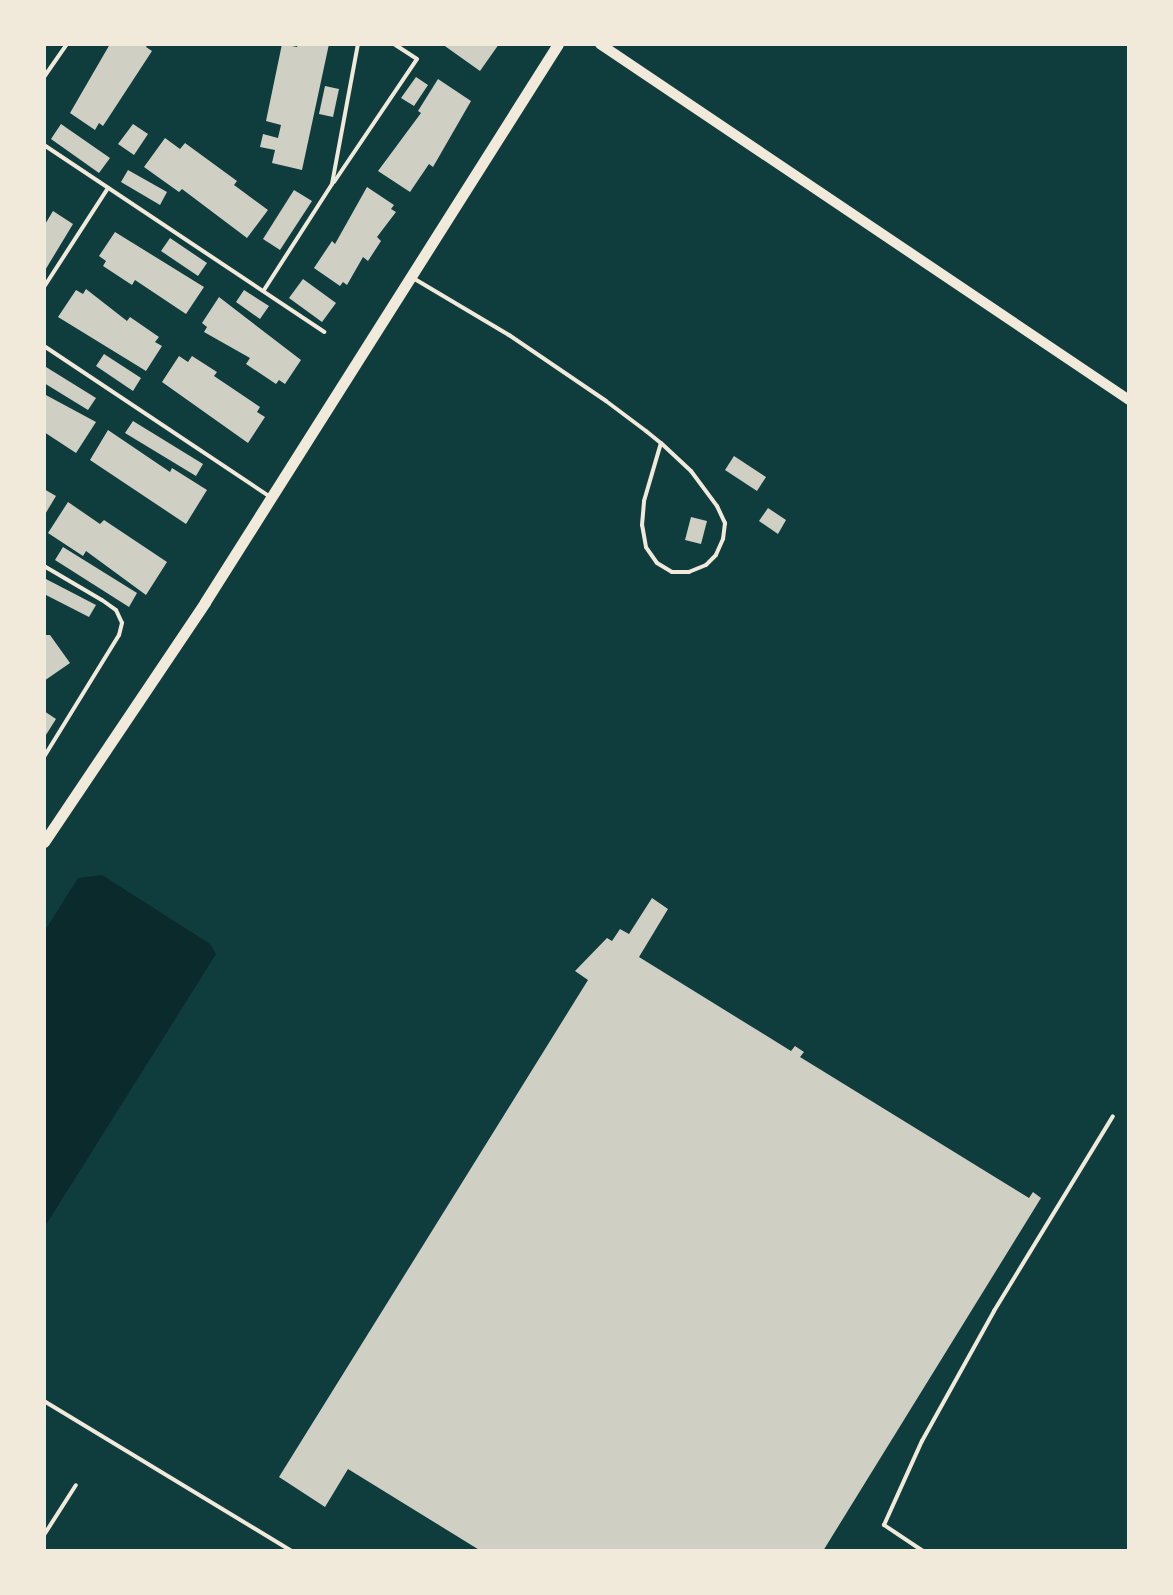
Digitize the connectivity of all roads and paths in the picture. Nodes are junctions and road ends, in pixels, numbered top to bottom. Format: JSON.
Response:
{"nodes":[{"id":1,"x":67,"y":44,"type":"edge"},
{"id":2,"x":358,"y":44,"type":"edge"},
{"id":3,"x":394,"y":44,"type":"edge"},
{"id":4,"x":558,"y":44,"type":"edge"},
{"id":5,"x":600,"y":44,"type":"edge"},
{"id":6,"x":44,"y":77,"type":"edge"},
{"id":7,"x":44,"y":145,"type":"edge"},
{"id":8,"x":332,"y":184,"type":"junction"},
{"id":9,"x":108,"y":188,"type":"junction"},
{"id":10,"x":411,"y":276,"type":"junction"},
{"id":11,"x":44,"y":287,"type":"edge"},
{"id":12,"x":264,"y":290,"type":"junction"},
{"id":13,"x":324,"y":332,"type":"dead end"},
{"id":14,"x":44,"y":346,"type":"edge"},
{"id":15,"x":1129,"y":400,"type":"edge"},
{"id":16,"x":661,"y":443,"type":"junction"},
{"id":17,"x":271,"y":497,"type":"junction"},
{"id":18,"x":44,"y":566,"type":"edge"},
{"id":19,"x":44,"y":757,"type":"edge"},
{"id":20,"x":48,"y":827,"type":"edge"},
{"id":21,"x":44,"y":842,"type":"edge"},
{"id":22,"x":1113,"y":1116,"type":"dead end"},
{"id":23,"x":44,"y":1401,"type":"edge"},
{"id":24,"x":76,"y":1485,"type":"dead end"},
{"id":25,"x":44,"y":1535,"type":"edge"},
{"id":26,"x":292,"y":1551,"type":"edge"},
{"id":27,"x":923,"y":1551,"type":"edge"}],
"edges":[{"from":1,"to":6,"type":"lane"},
{"from":2,"to":8,"type":"lane"},
{"from":3,"to":8,"type":"lane"},
{"from":4,"to":10,"type":"main road"},
{"from":5,"to":15,"type":"street"},
{"from":7,"to":9,"type":"lane"},
{"from":8,"to":12,"type":"lane"},
{"from":9,"to":11,"type":"lane"},
{"from":9,"to":12,"type":"lane"},
{"from":10,"to":16,"type":"lane"},
{"from":10,"to":17,"type":"main road"},
{"from":12,"to":13,"type":"lane"},
{"from":14,"to":17,"type":"lane"},
{"from":16,"to":16,"type":"lane"},
{"from":17,"to":20,"type":"main road"},
{"from":18,"to":19,"type":"lane"},
{"from":20,"to":21,"type":"main road"},
{"from":22,"to":27,"type":"lane"},
{"from":23,"to":26,"type":"lane"},
{"from":24,"to":25,"type":"lane"}]}
